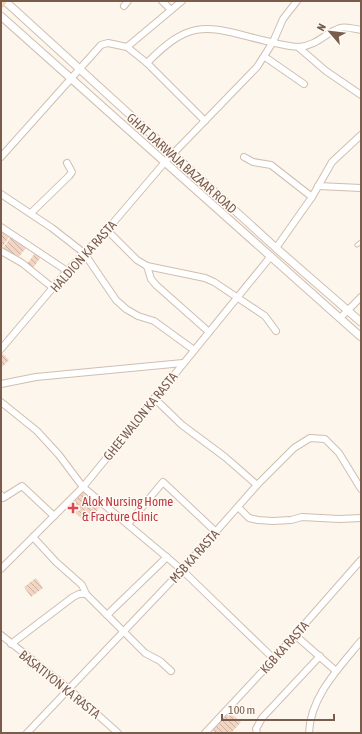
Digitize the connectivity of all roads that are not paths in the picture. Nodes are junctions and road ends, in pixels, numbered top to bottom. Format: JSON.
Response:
{"nodes":[{"id":1,"x":6,"y":1,"type":"edge"},
{"id":2,"x":128,"y":1,"type":"edge"},
{"id":3,"x":162,"y":1,"type":"edge"},
{"id":4,"x":182,"y":1,"type":"edge"},
{"id":5,"x":297,"y":1,"type":"edge"},
{"id":6,"x":124,"y":6,"type":"dead end"},
{"id":7,"x":170,"y":9,"type":"junction"},
{"id":8,"x":1,"y":16,"type":"edge"},
{"id":9,"x":361,"y":30,"type":"edge"},
{"id":10,"x":273,"y":42,"type":"junction"},
{"id":11,"x":127,"y":47,"type":"junction"},
{"id":12,"x":298,"y":47,"type":"junction"},
{"id":13,"x":264,"y":57,"type":"junction"},
{"id":14,"x":147,"y":63,"type":"junction"},
{"id":15,"x":78,"y":69,"type":"junction"},
{"id":16,"x":70,"y":77,"type":"junction"},
{"id":17,"x":304,"y":84,"type":"dead end"},
{"id":18,"x":361,"y":95,"type":"edge"},
{"id":19,"x":205,"y":121,"type":"junction"},
{"id":20,"x":361,"y":135,"type":"edge"},
{"id":21,"x":174,"y":154,"type":"junction"},
{"id":22,"x":1,"y":157,"type":"edge"},
{"id":23,"x":244,"y":157,"type":"dead end"},
{"id":24,"x":165,"y":162,"type":"junction"},
{"id":25,"x":67,"y":163,"type":"dead end"},
{"id":26,"x":318,"y":186,"type":"junction"},
{"id":27,"x":361,"y":188,"type":"edge"},
{"id":28,"x":1,"y":194,"type":"edge"},
{"id":29,"x":312,"y":197,"type":"junction"},
{"id":30,"x":31,"y":213,"type":"junction"},
{"id":31,"x":1,"y":227,"type":"edge"},
{"id":32,"x":107,"y":230,"type":"junction"},
{"id":33,"x":361,"y":242,"type":"edge"},
{"id":34,"x":357,"y":245,"type":"dead end"},
{"id":35,"x":276,"y":248,"type":"junction"},
{"id":36,"x":1,"y":251,"type":"edge"},
{"id":37,"x":84,"y":253,"type":"junction"},
{"id":38,"x":270,"y":256,"type":"junction"},
{"id":39,"x":147,"y":266,"type":"junction"},
{"id":40,"x":67,"y":271,"type":"junction"},
{"id":41,"x":53,"y":288,"type":"junction"},
{"id":42,"x":237,"y":297,"type":"junction"},
{"id":43,"x":361,"y":297,"type":"edge"},
{"id":44,"x":347,"y":310,"type":"junction"},
{"id":45,"x":340,"y":318,"type":"junction"},
{"id":46,"x":361,"y":322,"type":"edge"},
{"id":47,"x":276,"y":331,"type":"dead end"},
{"id":48,"x":209,"y":332,"type":"junction"},
{"id":49,"x":361,"y":337,"type":"edge"},
{"id":50,"x":1,"y":349,"type":"edge"},
{"id":51,"x":194,"y":350,"type":"junction"},
{"id":52,"x":183,"y":363,"type":"junction"},
{"id":53,"x":1,"y":384,"type":"edge"},
{"id":54,"x":154,"y":398,"type":"junction"},
{"id":55,"x":1,"y":402,"type":"edge"},
{"id":56,"x":257,"y":485,"type":"junction"},
{"id":57,"x":83,"y":487,"type":"junction"},
{"id":58,"x":361,"y":489,"type":"edge"},
{"id":59,"x":1,"y":495,"type":"edge"},
{"id":60,"x":238,"y":507,"type":"junction"},
{"id":61,"x":54,"y":516,"type":"junction"},
{"id":62,"x":361,"y":518,"type":"edge"},
{"id":63,"x":128,"y":524,"type":"junction"},
{"id":64,"x":216,"y":532,"type":"junction"},
{"id":65,"x":33,"y":537,"type":"junction"},
{"id":66,"x":167,"y":557,"type":"junction"},
{"id":67,"x":361,"y":560,"type":"edge"},
{"id":68,"x":1,"y":569,"type":"edge"},
{"id":69,"x":182,"y":570,"type":"junction"},
{"id":70,"x":86,"y":594,"type":"junction"},
{"id":71,"x":107,"y":615,"type":"junction"},
{"id":72,"x":123,"y":631,"type":"junction"},
{"id":73,"x":1,"y":635,"type":"edge"},
{"id":74,"x":295,"y":635,"type":"junction"},
{"id":75,"x":361,"y":642,"type":"edge"},
{"id":76,"x":11,"y":644,"type":"junction"},
{"id":77,"x":320,"y":656,"type":"junction"},
{"id":78,"x":274,"y":658,"type":"junction"},
{"id":79,"x":171,"y":671,"type":"dead end"},
{"id":80,"x":336,"y":671,"type":"junction"},
{"id":81,"x":69,"y":689,"type":"junction"},
{"id":82,"x":27,"y":733,"type":"edge"},
{"id":83,"x":118,"y":733,"type":"edge"},
{"id":84,"x":205,"y":733,"type":"edge"},
{"id":85,"x":257,"y":733,"type":"edge"},
{"id":86,"x":308,"y":733,"type":"edge"}],
"edges":[{"from":1,"to":15,"type":"street","name":"GHAT DARWAJA BAZAAR ROAD"},
{"from":2,"to":6,"type":"street"},
{"from":3,"to":7,"type":"street"},
{"from":4,"to":7,"type":"street"},
{"from":5,"to":10,"type":"street","name":"HALDION KA RASTA"},
{"from":7,"to":11,"type":"street"},
{"from":8,"to":16,"type":"street"},
{"from":9,"to":12,"type":"street"},
{"from":10,"to":12,"type":"street"},
{"from":10,"to":13,"type":"street","name":"HALDION KA RASTA"},
{"from":10,"to":14,"type":"street"},
{"from":11,"to":14,"type":"street"},
{"from":11,"to":15,"type":"street"},
{"from":12,"to":18,"type":"street"},
{"from":13,"to":17,"type":"street"},
{"from":13,"to":19,"type":"street","name":"HALDION KA RASTA"},
{"from":14,"to":19,"type":"street"},
{"from":15,"to":16,"type":"street"},
{"from":15,"to":21,"type":"street","name":"GHAT DARWAJA BAZAAR ROAD"},
{"from":16,"to":22,"type":"street"},
{"from":16,"to":24,"type":"street"},
{"from":19,"to":21,"type":"street","name":"HALDION KA RASTA"},
{"from":20,"to":26,"type":"street"},
{"from":21,"to":24,"type":"street","name":"HALDION KA RASTA"},
{"from":21,"to":35,"type":"street","name":"GHAT DARWAJA BAZAAR ROAD"},
{"from":23,"to":29,"type":"street"},
{"from":24,"to":32,"type":"street","name":"HALDION KA RASTA"},
{"from":24,"to":38,"type":"street"},
{"from":25,"to":30,"type":"street"},
{"from":26,"to":27,"type":"street"},
{"from":26,"to":29,"type":"street"},
{"from":28,"to":30,"type":"street"},
{"from":29,"to":35,"type":"street"},
{"from":30,"to":37,"type":"street"},
{"from":31,"to":40,"type":"street"},
{"from":32,"to":37,"type":"street","name":"HALDION KA RASTA"},
{"from":32,"to":39,"type":"street"},
{"from":33,"to":34,"type":"lane"},
{"from":35,"to":38,"type":"street"},
{"from":35,"to":44,"type":"street","name":"GHAT DARWAJA BAZAAR ROAD"},
{"from":36,"to":41,"type":"street"},
{"from":37,"to":40,"type":"street","name":"HALDION KA RASTA"},
{"from":37,"to":51,"type":"street"},
{"from":38,"to":42,"type":"street","name":"GHEE WALON KA RASTA"},
{"from":38,"to":45,"type":"street"},
{"from":39,"to":42,"type":"street"},
{"from":39,"to":48,"type":"street"},
{"from":40,"to":41,"type":"street","name":"HALDION KA RASTA"},
{"from":41,"to":50,"type":"street","name":"HALDION KA RASTA"},
{"from":42,"to":47,"type":"street"},
{"from":42,"to":48,"type":"street","name":"GHEE WALON KA RASTA"},
{"from":43,"to":44,"type":"street"},
{"from":44,"to":45,"type":"street"},
{"from":44,"to":46,"type":"street","name":"GHAT DARWAJA BAZAAR ROAD"},
{"from":45,"to":49,"type":"street"},
{"from":48,"to":51,"type":"street","name":"GHEE WALON KA RASTA"},
{"from":51,"to":52,"type":"street","name":"GHEE WALON KA RASTA"},
{"from":52,"to":53,"type":"street"},
{"from":52,"to":54,"type":"street","name":"GHEE WALON KA RASTA"},
{"from":54,"to":56,"type":"street"},
{"from":54,"to":57,"type":"street","name":"GHEE WALON KA RASTA"},
{"from":55,"to":57,"type":"street"},
{"from":56,"to":58,"type":"street","name":"MSB KA RASTA"},
{"from":56,"to":60,"type":"street","name":"MSB KA RASTA"},
{"from":57,"to":61,"type":"street","name":"GHEE WALON KA RASTA"},
{"from":57,"to":63,"type":"street"},
{"from":59,"to":61,"type":"street"},
{"from":60,"to":62,"type":"street"},
{"from":60,"to":64,"type":"street","name":"MSB KA RASTA"},
{"from":61,"to":65,"type":"street","name":"GHEE WALON KA RASTA"},
{"from":63,"to":64,"type":"street"},
{"from":63,"to":66,"type":"street"},
{"from":64,"to":69,"type":"street","name":"MSB KA RASTA"},
{"from":65,"to":68,"type":"street","name":"GHEE WALON KA RASTA"},
{"from":65,"to":70,"type":"street"},
{"from":66,"to":69,"type":"street"},
{"from":66,"to":71,"type":"street"},
{"from":67,"to":74,"type":"street","name":"KGB KA RASTA"},
{"from":69,"to":72,"type":"street","name":"MSB KA RASTA"},
{"from":69,"to":78,"type":"street"},
{"from":70,"to":71,"type":"street"},
{"from":70,"to":76,"type":"street"},
{"from":71,"to":72,"type":"street"},
{"from":72,"to":79,"type":"street"},
{"from":72,"to":81,"type":"street","name":"MSB KA RASTA"},
{"from":73,"to":76,"type":"street","name":"BASATIYON KA RASTA"},
{"from":74,"to":77,"type":"street"},
{"from":74,"to":78,"type":"street","name":"KGB KA RASTA"},
{"from":75,"to":80,"type":"street"},
{"from":76,"to":81,"type":"street","name":"BASATIYON KA RASTA"},
{"from":77,"to":80,"type":"street"},
{"from":77,"to":85,"type":"street"},
{"from":78,"to":84,"type":"street","name":"KGB KA RASTA"},
{"from":80,"to":86,"type":"street"},
{"from":81,"to":82,"type":"street","name":"MSB KA RASTA"},
{"from":81,"to":83,"type":"street","name":"BASATIYON KA RASTA"}]}
